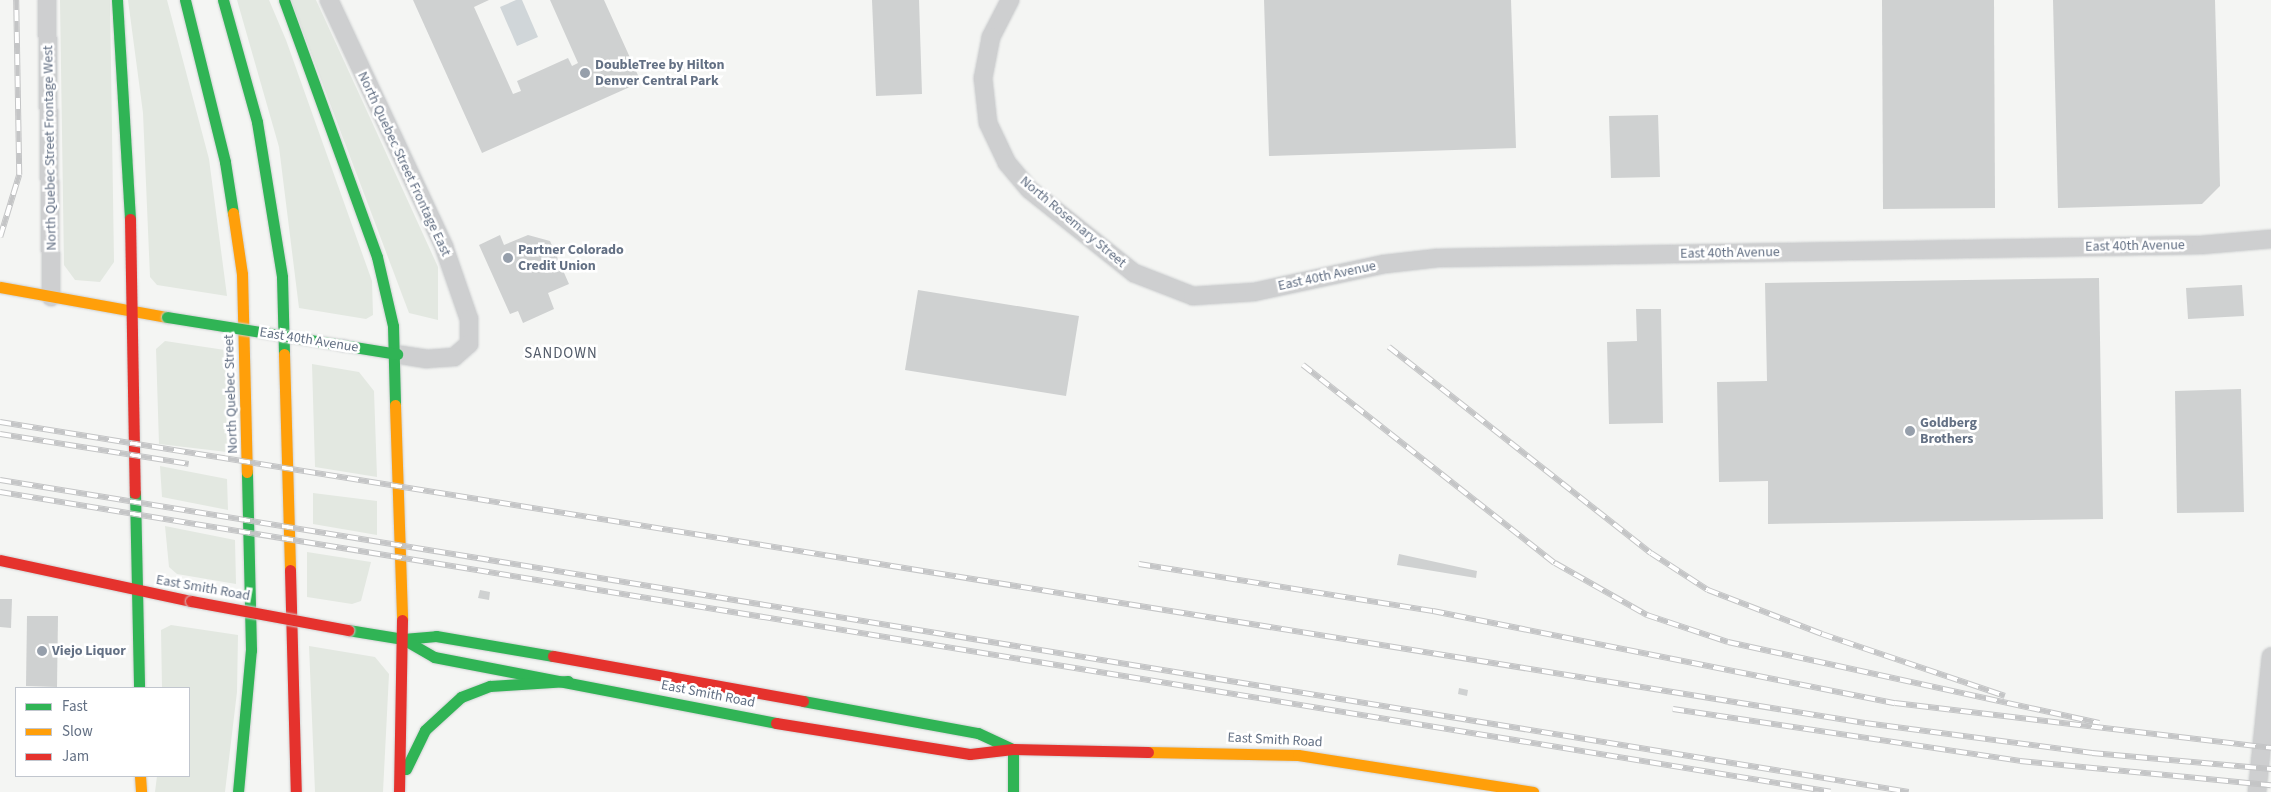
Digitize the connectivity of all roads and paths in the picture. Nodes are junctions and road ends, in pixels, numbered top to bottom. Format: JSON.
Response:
{"nodes":[{"id":1,"x":47,"y":0,"type":"edge"},
{"id":2,"x":117,"y":0,"type":"edge"},
{"id":3,"x":185,"y":0,"type":"edge"},
{"id":4,"x":223,"y":0,"type":"edge"},
{"id":5,"x":284,"y":0,"type":"edge"},
{"id":6,"x":329,"y":0,"type":"edge"},
{"id":7,"x":1010,"y":0,"type":"edge"},
{"id":8,"x":2271,"y":239,"type":"edge"},
{"id":9,"x":0,"y":288,"type":"edge"},
{"id":10,"x":51,"y":296,"type":"junction"},
{"id":11,"x":1192,"y":296,"type":"joint"},
{"id":12,"x":131,"y":310,"type":"junction"},
{"id":13,"x":472,"y":331,"type":"joint"},
{"id":14,"x":397,"y":354,"type":"junction"},
{"id":15,"x":0,"y":560,"type":"edge"},
{"id":16,"x":137,"y":591,"type":"junction"},
{"id":17,"x":403,"y":639,"type":"junction"},
{"id":18,"x":2271,"y":657,"type":"edge"},
{"id":19,"x":568,"y":681,"type":"junction"},
{"id":20,"x":139,"y":687,"type":"edge"},
{"id":21,"x":1013,"y":749,"type":"junction"},
{"id":22,"x":140,"y":777,"type":"edge"},
{"id":23,"x":399,"y":791,"type":"edge"},
{"id":24,"x":141,"y":792,"type":"edge"},
{"id":25,"x":238,"y":792,"type":"edge"},
{"id":26,"x":296,"y":792,"type":"edge"},
{"id":27,"x":1013,"y":792,"type":"edge"},
{"id":28,"x":1533,"y":792,"type":"edge"},
{"id":29,"x":2257,"y":792,"type":"edge"}],
"edges":[{"from":1,"to":10,"type":"street","name":"North Quebec Street Frontage West"},
{"from":2,"to":12,"type":"main road"},
{"from":3,"to":25,"type":"main road","name":"North Quebec Street"},
{"from":4,"to":26,"type":"main road"},
{"from":5,"to":14,"type":"main road"},
{"from":6,"to":13,"type":"street","name":"North Quebec Street Frontage East"},
{"from":7,"to":11,"type":"street","name":"North Rosemary Street"},
{"from":8,"to":11,"type":"street","name":"East 40th Avenue"},
{"from":9,"to":10,"type":"main road","name":"East 40th Avenue"},
{"from":10,"to":12,"type":"main road","name":"East 40th Avenue"},
{"from":12,"to":14,"type":"main road","name":"East 40th Avenue","bridge":true},
{"from":12,"to":16,"type":"main road"},
{"from":13,"to":14,"type":"street","name":"East 40th Avenue"},
{"from":14,"to":17,"type":"main road"},
{"from":15,"to":16,"type":"main road","name":"East Smith Road"},
{"from":16,"to":17,"type":"main road","name":"East Smith Road","bridge":true},
{"from":16,"to":20,"type":"main road"},
{"from":17,"to":19,"type":"main road","name":"East Smith Road"},
{"from":17,"to":21,"type":"main road","name":"East Smith Road"},
{"from":17,"to":23,"type":"main road"},
{"from":18,"to":29,"type":"street"},
{"from":19,"to":21,"type":"main road","name":"East Smith Road"},
{"from":19,"to":23,"type":"main road"},
{"from":21,"to":27,"type":"main road"},
{"from":21,"to":28,"type":"main road","name":"East Smith Road"},
{"from":22,"to":24,"type":"main road"}]}
